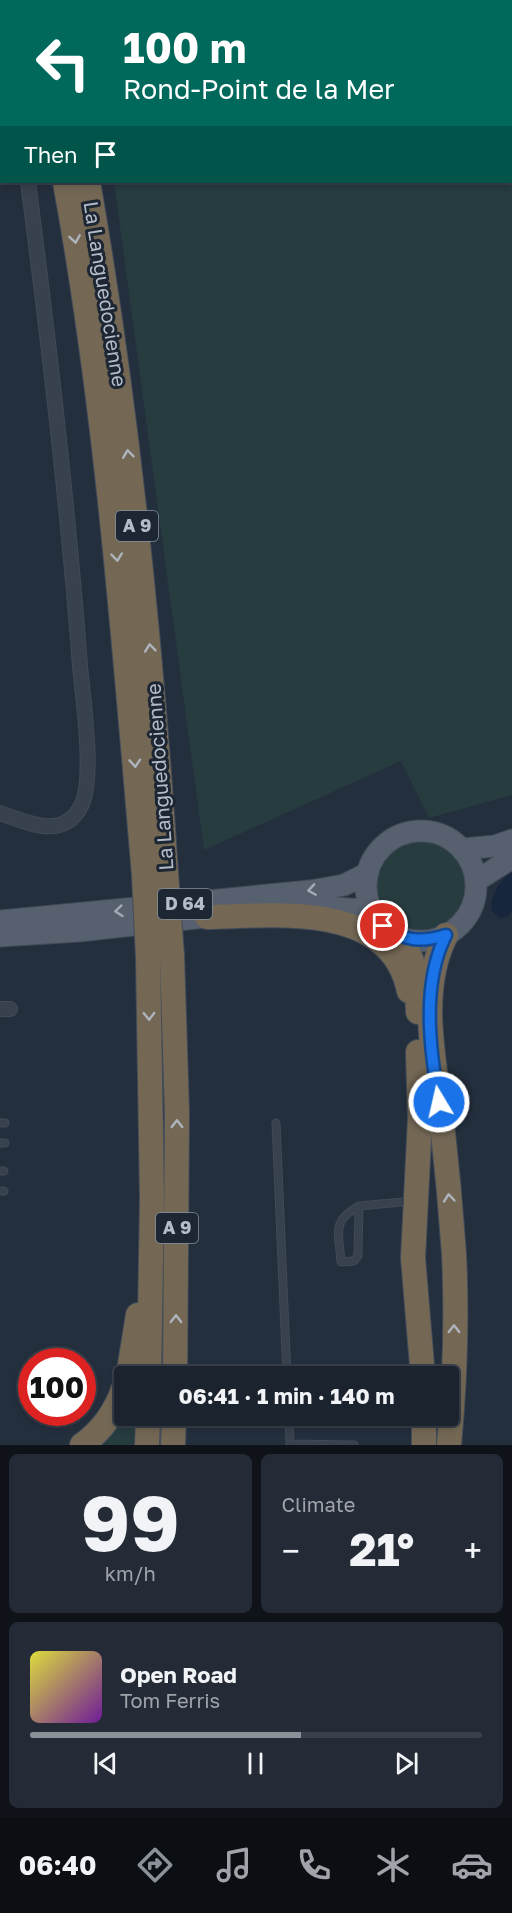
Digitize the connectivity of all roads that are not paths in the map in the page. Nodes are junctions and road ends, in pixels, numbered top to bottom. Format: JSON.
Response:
{"nodes":[{"id":1,"x":28,"y":183,"type":"edge"},
{"id":2,"x":65,"y":183,"type":"edge"},
{"id":3,"x":88,"y":183,"type":"edge"},
{"id":4,"x":0,"y":813,"type":"edge"},
{"id":5,"x":512,"y":840,"type":"edge"},
{"id":6,"x":463,"y":849,"type":"junction"},
{"id":7,"x":512,"y":858,"type":"edge"},
{"id":8,"x":368,"y":873,"type":"junction"},
{"id":9,"x":155,"y":874,"type":"junction"},
{"id":10,"x":476,"y":881,"type":"junction"},
{"id":11,"x":372,"y":911,"type":"junction"},
{"id":12,"x":207,"y":917,"type":"junction"},
{"id":13,"x":0,"y":921,"type":"edge"},
{"id":14,"x":446,"y":935,"type":"junction"},
{"id":15,"x":0,"y":936,"type":"edge"},
{"id":16,"x":397,"y":936,"type":"junction"},
{"id":17,"x":417,"y":1041,"type":"junction"},
{"id":18,"x":276,"y":1123,"type":"dead end"},
{"id":19,"x":416,"y":1201,"type":"junction"},
{"id":20,"x":359,"y":1206,"type":"junction"},
{"id":21,"x":152,"y":1279,"type":"junction"},
{"id":22,"x":130,"y":1366,"type":"edge"},
{"id":23,"x":149,"y":1366,"type":"edge"},
{"id":24,"x":175,"y":1366,"type":"edge"},
{"id":25,"x":287,"y":1366,"type":"edge"},
{"id":26,"x":422,"y":1366,"type":"edge"},
{"id":27,"x":114,"y":1411,"type":"edge"},
{"id":28,"x":148,"y":1426,"type":"edge"},
{"id":29,"x":174,"y":1426,"type":"edge"},
{"id":30,"x":289,"y":1426,"type":"edge"},
{"id":31,"x":424,"y":1426,"type":"edge"},
{"id":32,"x":82,"y":1445,"type":"edge"},
{"id":33,"x":147,"y":1445,"type":"edge"},
{"id":34,"x":173,"y":1445,"type":"edge"},
{"id":35,"x":354,"y":1445,"type":"edge"},
{"id":36,"x":424,"y":1445,"type":"edge"},
{"id":37,"x":449,"y":1445,"type":"edge"}],
"edges":[{"from":1,"to":4,"type":"street"},
{"from":2,"to":9,"type":"highway","name":"La Languedocienne","number":"A 9","one_way":true},
{"from":9,"to":3,"type":"highway","name":"La Languedocienne","number":"A 9","one_way":true},
{"from":5,"to":6,"type":"main road"},
{"from":6,"to":8,"type":"main road"},
{"from":6,"to":10,"type":"main road"},
{"from":7,"to":10,"type":"main road"},
{"from":8,"to":11,"type":"main road"},
{"from":8,"to":13,"type":"main road","number":"D 64","one_way":true},
{"from":9,"to":21,"type":"highway","name":"La Languedocienne","number":"A 9","one_way":true,"bridge":true},
{"from":24,"to":9,"type":"highway","name":"La Languedocienne","number":"A 9","one_way":true,"bridge":true},
{"from":10,"to":14,"type":"main road"},
{"from":11,"to":12,"type":"main road","number":"D 64"},
{"from":11,"to":16,"type":"main road"},
{"from":12,"to":15,"type":"main road","number":"D 64"},
{"from":12,"to":17,"type":"highway"},
{"from":14,"to":16,"type":"main road"},
{"from":37,"to":14,"type":"highway","one_way":true},
{"from":16,"to":17,"type":"highway"},
{"from":17,"to":19,"type":"highway"},
{"from":18,"to":25,"type":"lane"},
{"from":19,"to":20,"type":"lane"},
{"from":19,"to":26,"type":"highway"},
{"from":20,"to":20,"type":"lane"},
{"from":21,"to":22,"type":"highway"},
{"from":21,"to":23,"type":"highway","name":"La Languedocienne","number":"A 9"},
{"from":27,"to":32,"type":"highway"},
{"from":28,"to":33,"type":"highway"},
{"from":29,"to":34,"type":"highway"},
{"from":30,"to":35,"type":"lane"},
{"from":31,"to":36,"type":"highway"}]}
